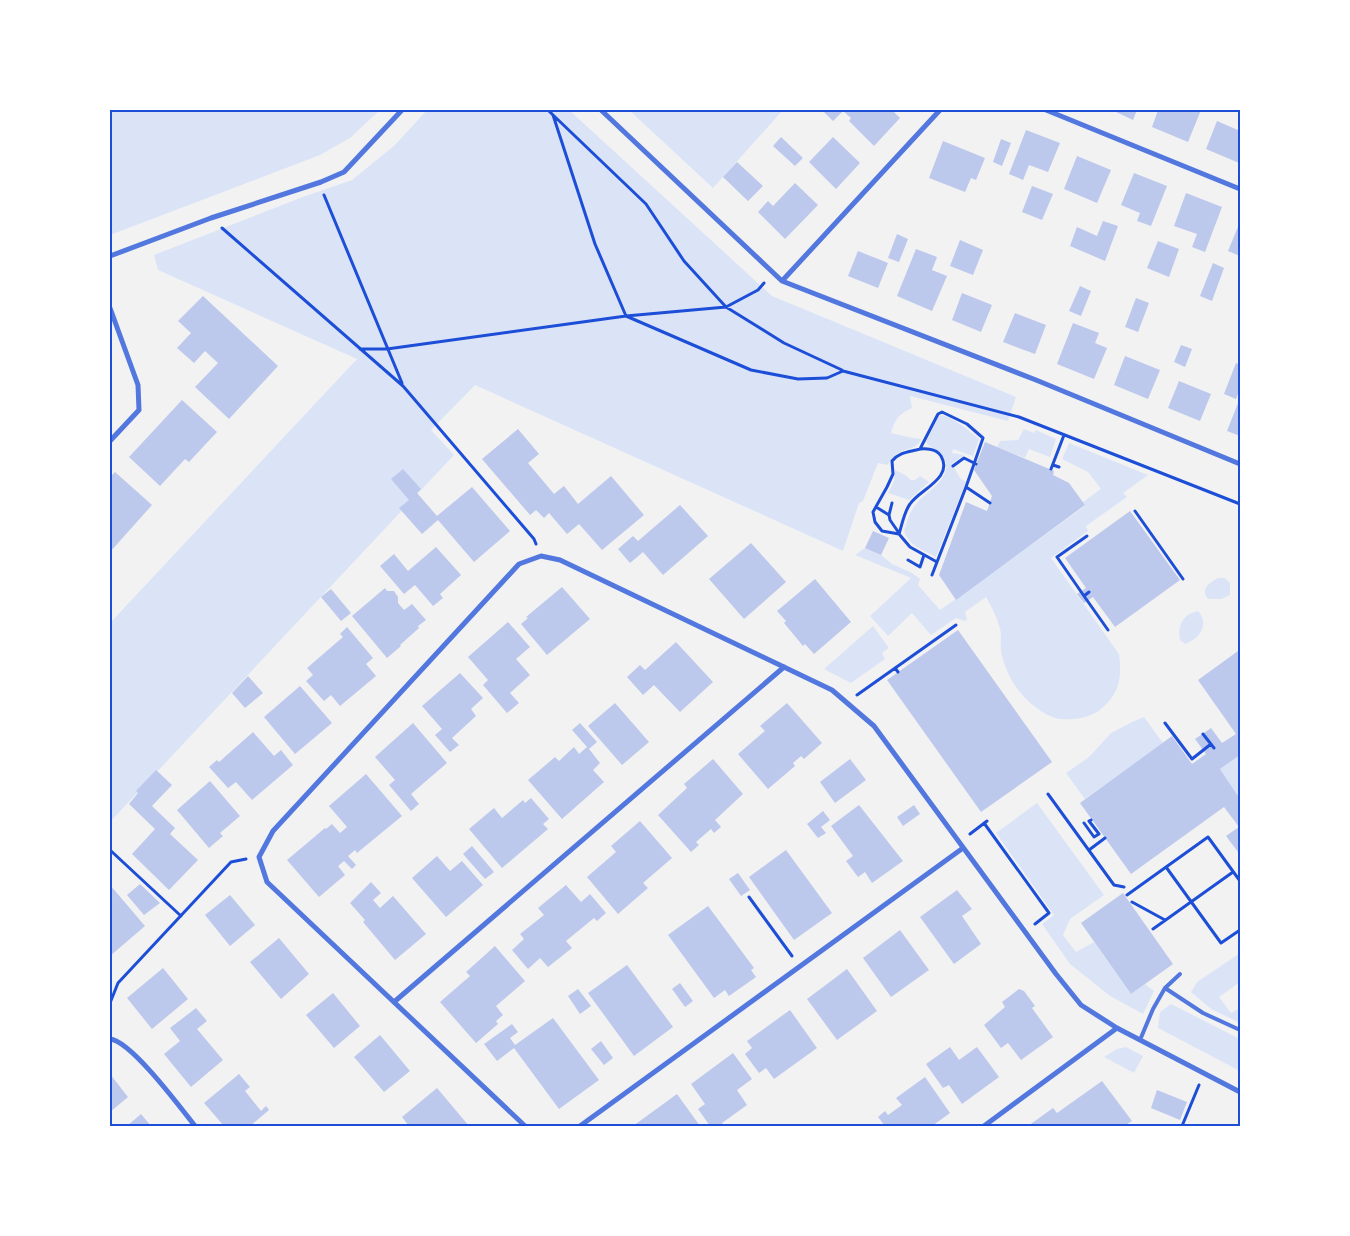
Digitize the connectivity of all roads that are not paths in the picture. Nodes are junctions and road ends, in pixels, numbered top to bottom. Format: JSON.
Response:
{"nodes":[{"id":1,"x":402,"y":110,"type":"edge"},
{"id":2,"x":601,"y":110,"type":"edge"},
{"id":3,"x":940,"y":110,"type":"edge"},
{"id":4,"x":1046,"y":110,"type":"edge"},
{"id":5,"x":1240,"y":189,"type":"edge"},
{"id":6,"x":110,"y":256,"type":"edge"},
{"id":7,"x":782,"y":281,"type":"junction"},
{"id":8,"x":110,"y":308,"type":"edge"},
{"id":9,"x":110,"y":442,"type":"edge"},
{"id":10,"x":1240,"y":464,"type":"edge"},
{"id":11,"x":784,"y":666,"type":"junction"},
{"id":12,"x":964,"y":848,"type":"junction"},
{"id":13,"x":1180,"y":974,"type":"dead end"},
{"id":14,"x":1165,"y":988,"type":"junction"},
{"id":15,"x":394,"y":1002,"type":"junction"},
{"id":16,"x":1117,"y":1028,"type":"junction"},
{"id":17,"x":1240,"y":1030,"type":"edge"},
{"id":18,"x":110,"y":1039,"type":"edge"},
{"id":19,"x":1140,"y":1040,"type":"junction"},
{"id":20,"x":1240,"y":1092,"type":"edge"},
{"id":21,"x":195,"y":1126,"type":"edge"},
{"id":22,"x":525,"y":1126,"type":"edge"},
{"id":23,"x":580,"y":1126,"type":"edge"},
{"id":24,"x":984,"y":1126,"type":"edge"}],
"edges":[{"from":1,"to":6,"type":"street"},
{"from":2,"to":7,"type":"street"},
{"from":3,"to":7,"type":"street"},
{"from":4,"to":5,"type":"street"},
{"from":7,"to":10,"type":"street"},
{"from":8,"to":9,"type":"street"},
{"from":11,"to":12,"type":"street"},
{"from":11,"to":15,"type":"street"},
{"from":11,"to":15,"type":"street"},
{"from":12,"to":16,"type":"street"},
{"from":12,"to":23,"type":"street"},
{"from":13,"to":14,"type":"lane"},
{"from":14,"to":17,"type":"lane"},
{"from":14,"to":19,"type":"lane"},
{"from":15,"to":22,"type":"street"},
{"from":16,"to":19,"type":"street"},
{"from":16,"to":24,"type":"street"},
{"from":18,"to":21,"type":"street"},
{"from":19,"to":20,"type":"street"}]}
